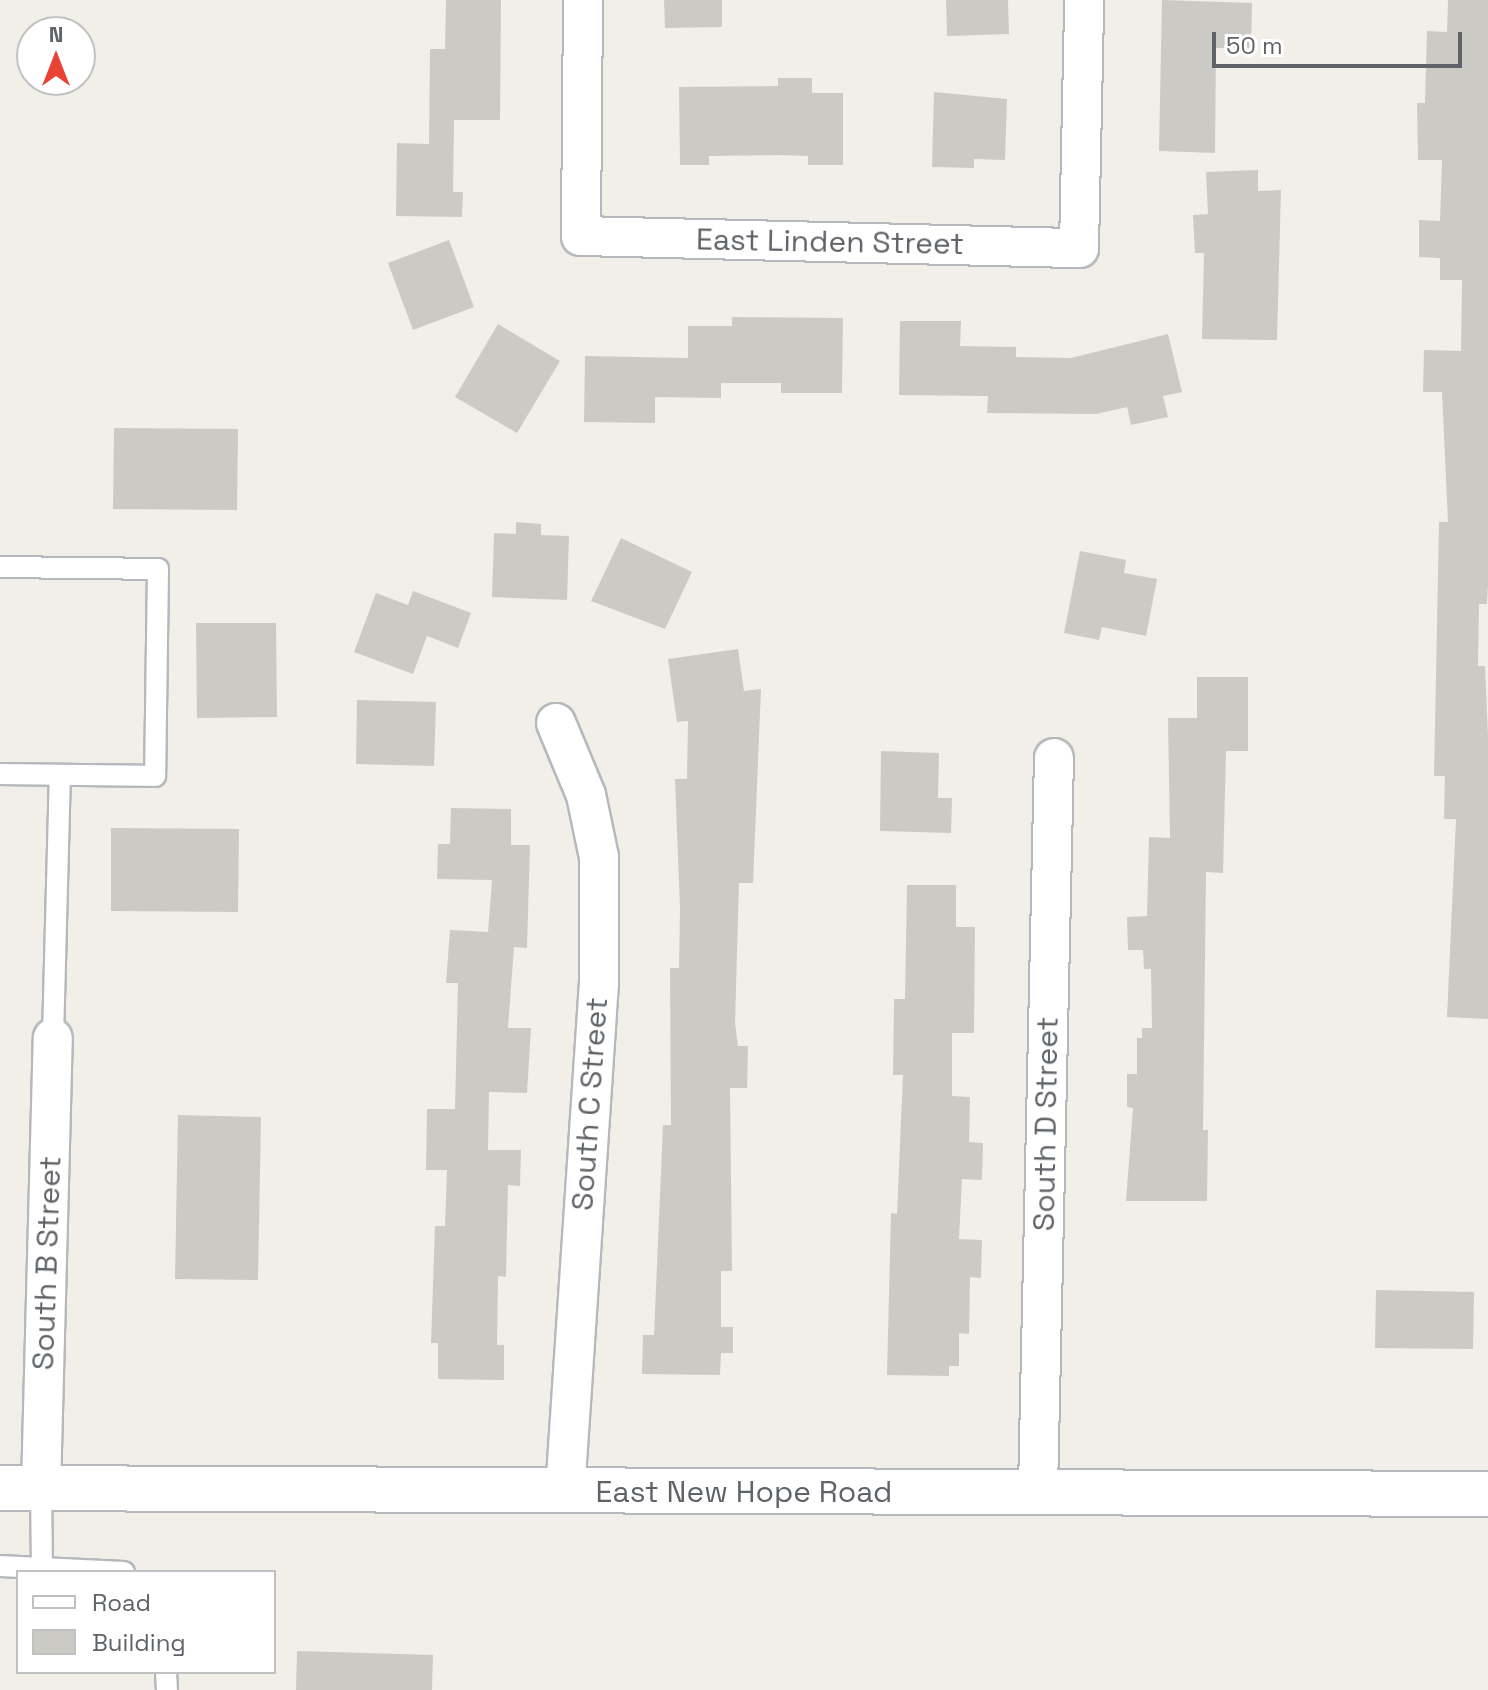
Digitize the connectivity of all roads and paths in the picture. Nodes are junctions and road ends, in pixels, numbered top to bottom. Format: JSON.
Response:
{"nodes":[{"id":1,"x":583,"y":0,"type":"edge"},
{"id":2,"x":1084,"y":0,"type":"edge"},
{"id":3,"x":0,"y":567,"type":"edge"},
{"id":4,"x":556,"y":723,"type":"dead end"},
{"id":5,"x":1054,"y":758,"type":"dead end"},
{"id":6,"x":0,"y":774,"type":"edge"},
{"id":7,"x":60,"y":775,"type":"junction"},
{"id":8,"x":53,"y":1038,"type":"joint"},
{"id":9,"x":20,"y":1488,"type":"edge"},
{"id":10,"x":1038,"y":1490,"type":"junction"},
{"id":11,"x":565,"y":1492,"type":"junction"},
{"id":12,"x":1488,"y":1494,"type":"edge"},
{"id":13,"x":0,"y":1566,"type":"edge"},
{"id":14,"x":42,"y":1566,"type":"junction"},
{"id":15,"x":97,"y":1570,"type":"edge"}],
"edges":[{"from":1,"to":2,"type":"street","name":"East Linden Street"},
{"from":3,"to":7,"type":"lane"},
{"from":4,"to":11,"type":"street","name":"South C Street"},
{"from":5,"to":10,"type":"street","name":"South D Street"},
{"from":6,"to":7,"type":"lane"},
{"from":7,"to":8,"type":"lane"},
{"from":8,"to":9,"type":"street","name":"South B Street"},
{"from":9,"to":11,"type":"street","name":"East New Hope Road"},
{"from":9,"to":14,"type":"lane"},
{"from":10,"to":11,"type":"street","name":"East New Hope Road"},
{"from":10,"to":12,"type":"street","name":"East New Hope Road"},
{"from":13,"to":14,"type":"lane"},
{"from":14,"to":15,"type":"lane"}]}
